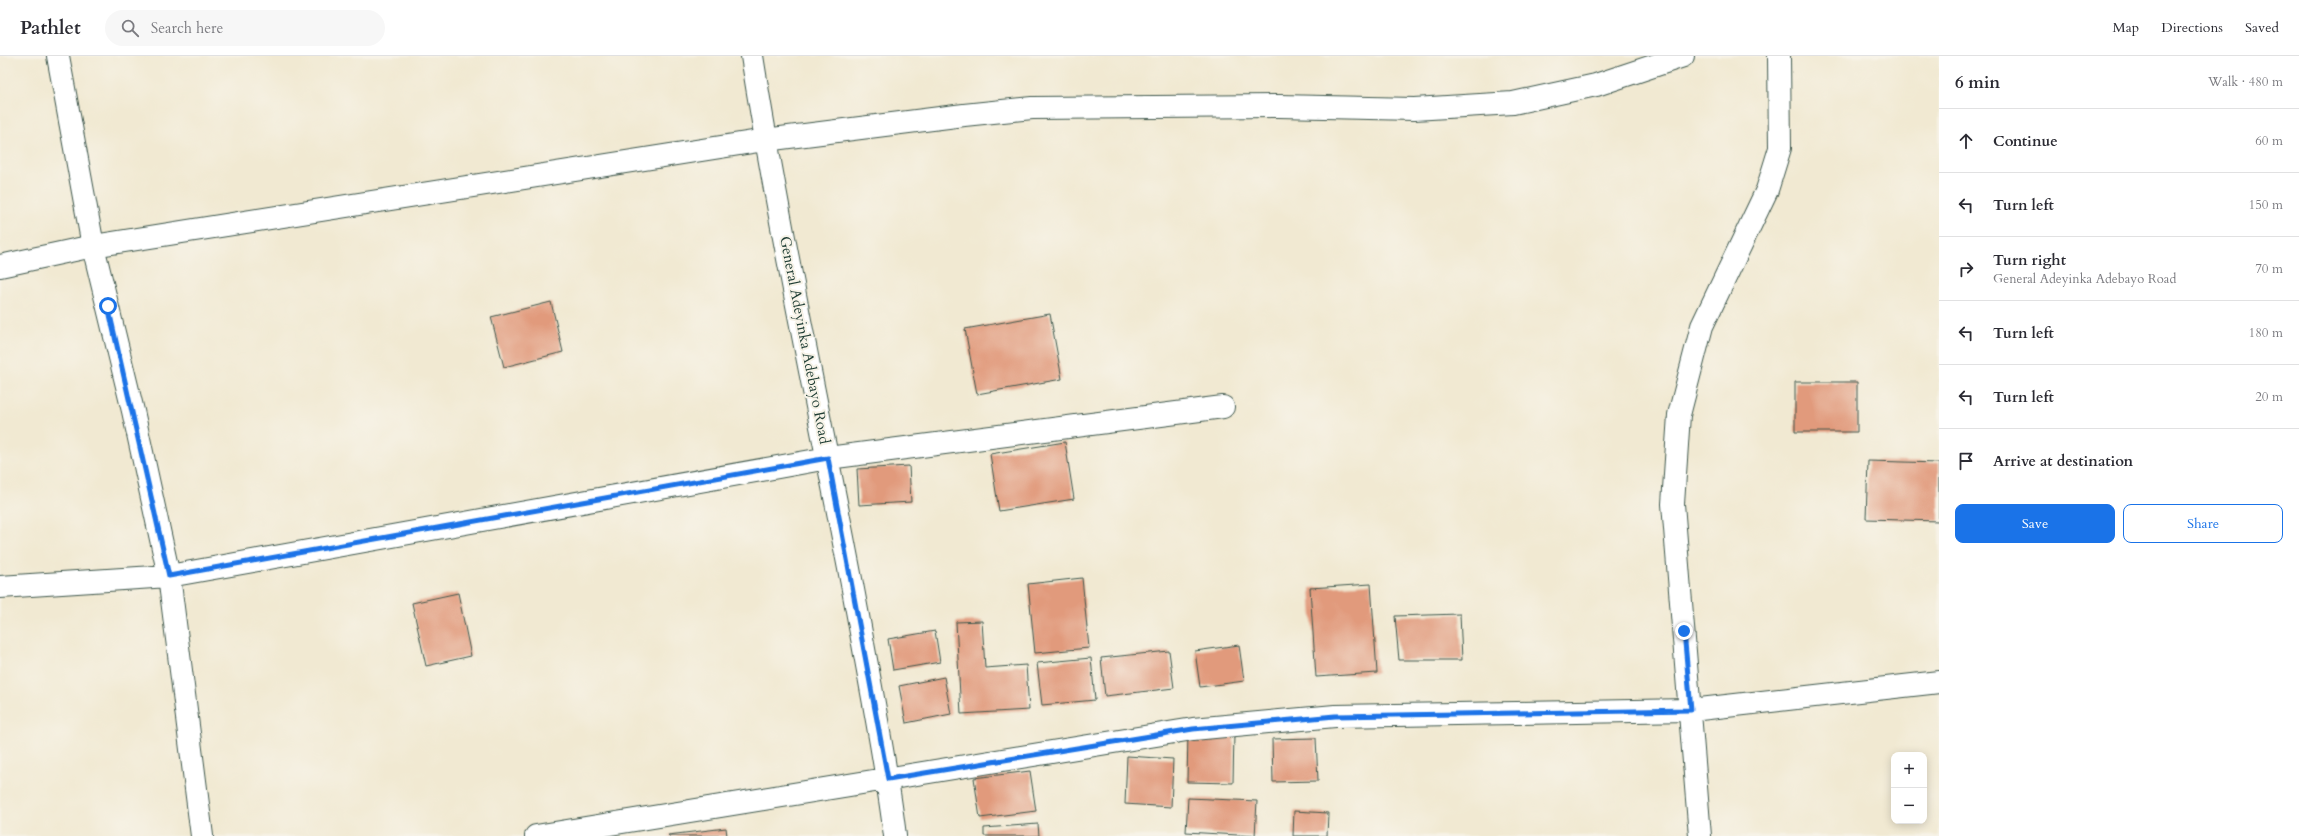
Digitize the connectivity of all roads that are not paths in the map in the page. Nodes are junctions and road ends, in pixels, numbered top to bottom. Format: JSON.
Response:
{"nodes":[{"id":1,"x":58,"y":56,"type":"edge"},
{"id":2,"x":752,"y":56,"type":"edge"},
{"id":3,"x":1683,"y":56,"type":"edge"},
{"id":4,"x":1779,"y":56,"type":"edge"},
{"id":5,"x":765,"y":140,"type":"junction"},
{"id":6,"x":93,"y":246,"type":"junction"},
{"id":7,"x":0,"y":266,"type":"edge"},
{"id":8,"x":1223,"y":407,"type":"dead end"},
{"id":9,"x":828,"y":458,"type":"junction"},
{"id":10,"x":169,"y":576,"type":"junction"},
{"id":11,"x":0,"y":587,"type":"edge"},
{"id":12,"x":1939,"y":682,"type":"edge"},
{"id":13,"x":1691,"y":710,"type":"junction"},
{"id":14,"x":888,"y":779,"type":"junction"},
{"id":15,"x":202,"y":836,"type":"edge"},
{"id":16,"x":536,"y":836,"type":"edge"},
{"id":17,"x":895,"y":836,"type":"edge"},
{"id":18,"x":1700,"y":836,"type":"edge"}],
"edges":[{"from":1,"to":6,"type":"street"},
{"from":2,"to":5,"type":"street","name":"General Adeyinka Adebayo Road"},
{"from":3,"to":5,"type":"street"},
{"from":4,"to":13,"type":"street"},
{"from":5,"to":6,"type":"street"},
{"from":5,"to":9,"type":"street","name":"General Adeyinka Adebayo Road"},
{"from":6,"to":7,"type":"street"},
{"from":6,"to":10,"type":"street"},
{"from":8,"to":9,"type":"street"},
{"from":9,"to":10,"type":"street"},
{"from":9,"to":14,"type":"street","name":"General Adeyinka Adebayo Road"},
{"from":10,"to":11,"type":"street"},
{"from":10,"to":15,"type":"street"},
{"from":12,"to":13,"type":"street"},
{"from":13,"to":14,"type":"street"},
{"from":13,"to":18,"type":"street"},
{"from":14,"to":16,"type":"street"},
{"from":14,"to":17,"type":"street","name":"General Adeyinka Adebayo Road"}]}
